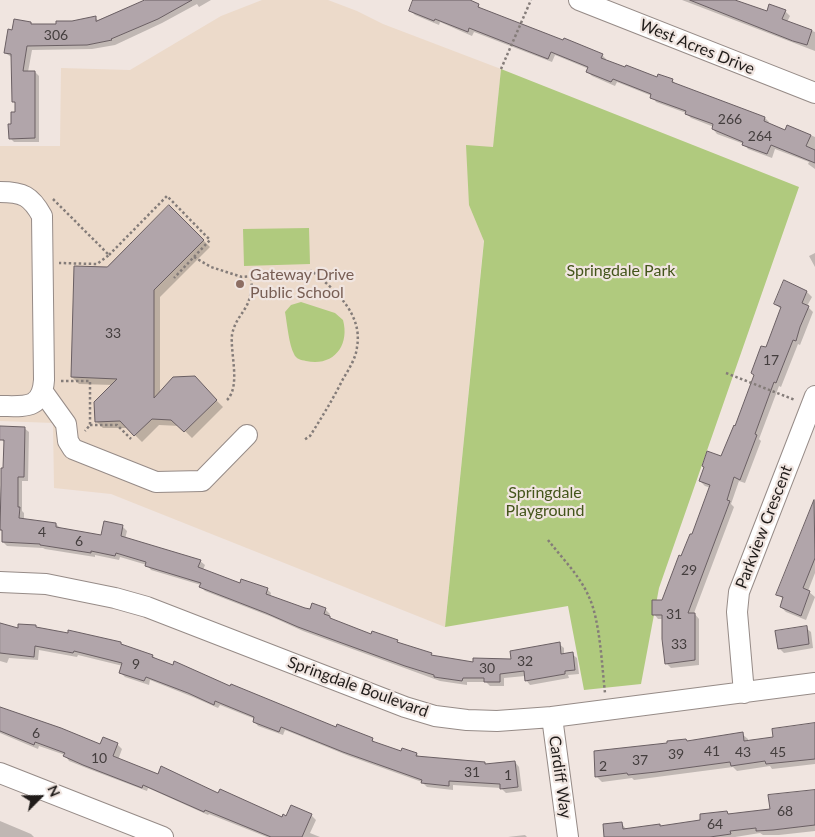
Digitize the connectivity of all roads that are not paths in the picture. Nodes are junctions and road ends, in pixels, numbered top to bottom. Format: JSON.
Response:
{"nodes":[{"id":1,"x":579,"y":0,"type":"edge"},
{"id":2,"x":815,"y":93,"type":"edge"},
{"id":3,"x":0,"y":192,"type":"edge"},
{"id":4,"x":43,"y":392,"type":"junction"},
{"id":5,"x":813,"y":401,"type":"edge"},
{"id":6,"x":0,"y":406,"type":"edge"},
{"id":7,"x":247,"y":435,"type":"dead end"},
{"id":8,"x":0,"y":582,"type":"edge"},
{"id":9,"x":815,"y":683,"type":"edge"},
{"id":10,"x":744,"y":693,"type":"junction"},
{"id":11,"x":552,"y":717,"type":"junction"},
{"id":12,"x":0,"y":773,"type":"edge"},
{"id":13,"x":163,"y":837,"type":"edge"},
{"id":14,"x":568,"y":837,"type":"edge"}],
"edges":[{"from":1,"to":2,"type":"street","name":"West Acres Drive"},
{"from":3,"to":4,"type":"street"},
{"from":4,"to":6,"type":"street"},
{"from":4,"to":7,"type":"street"},
{"from":5,"to":10,"type":"street","name":"Parkview Crescent"},
{"from":8,"to":11,"type":"street","name":"Springdale Boulevard"},
{"from":9,"to":10,"type":"street","name":"Springdale Boulevard"},
{"from":10,"to":11,"type":"street","name":"Springdale Boulevard"},
{"from":11,"to":14,"type":"street","name":"Cardiff Way"},
{"from":12,"to":13,"type":"street"}]}
